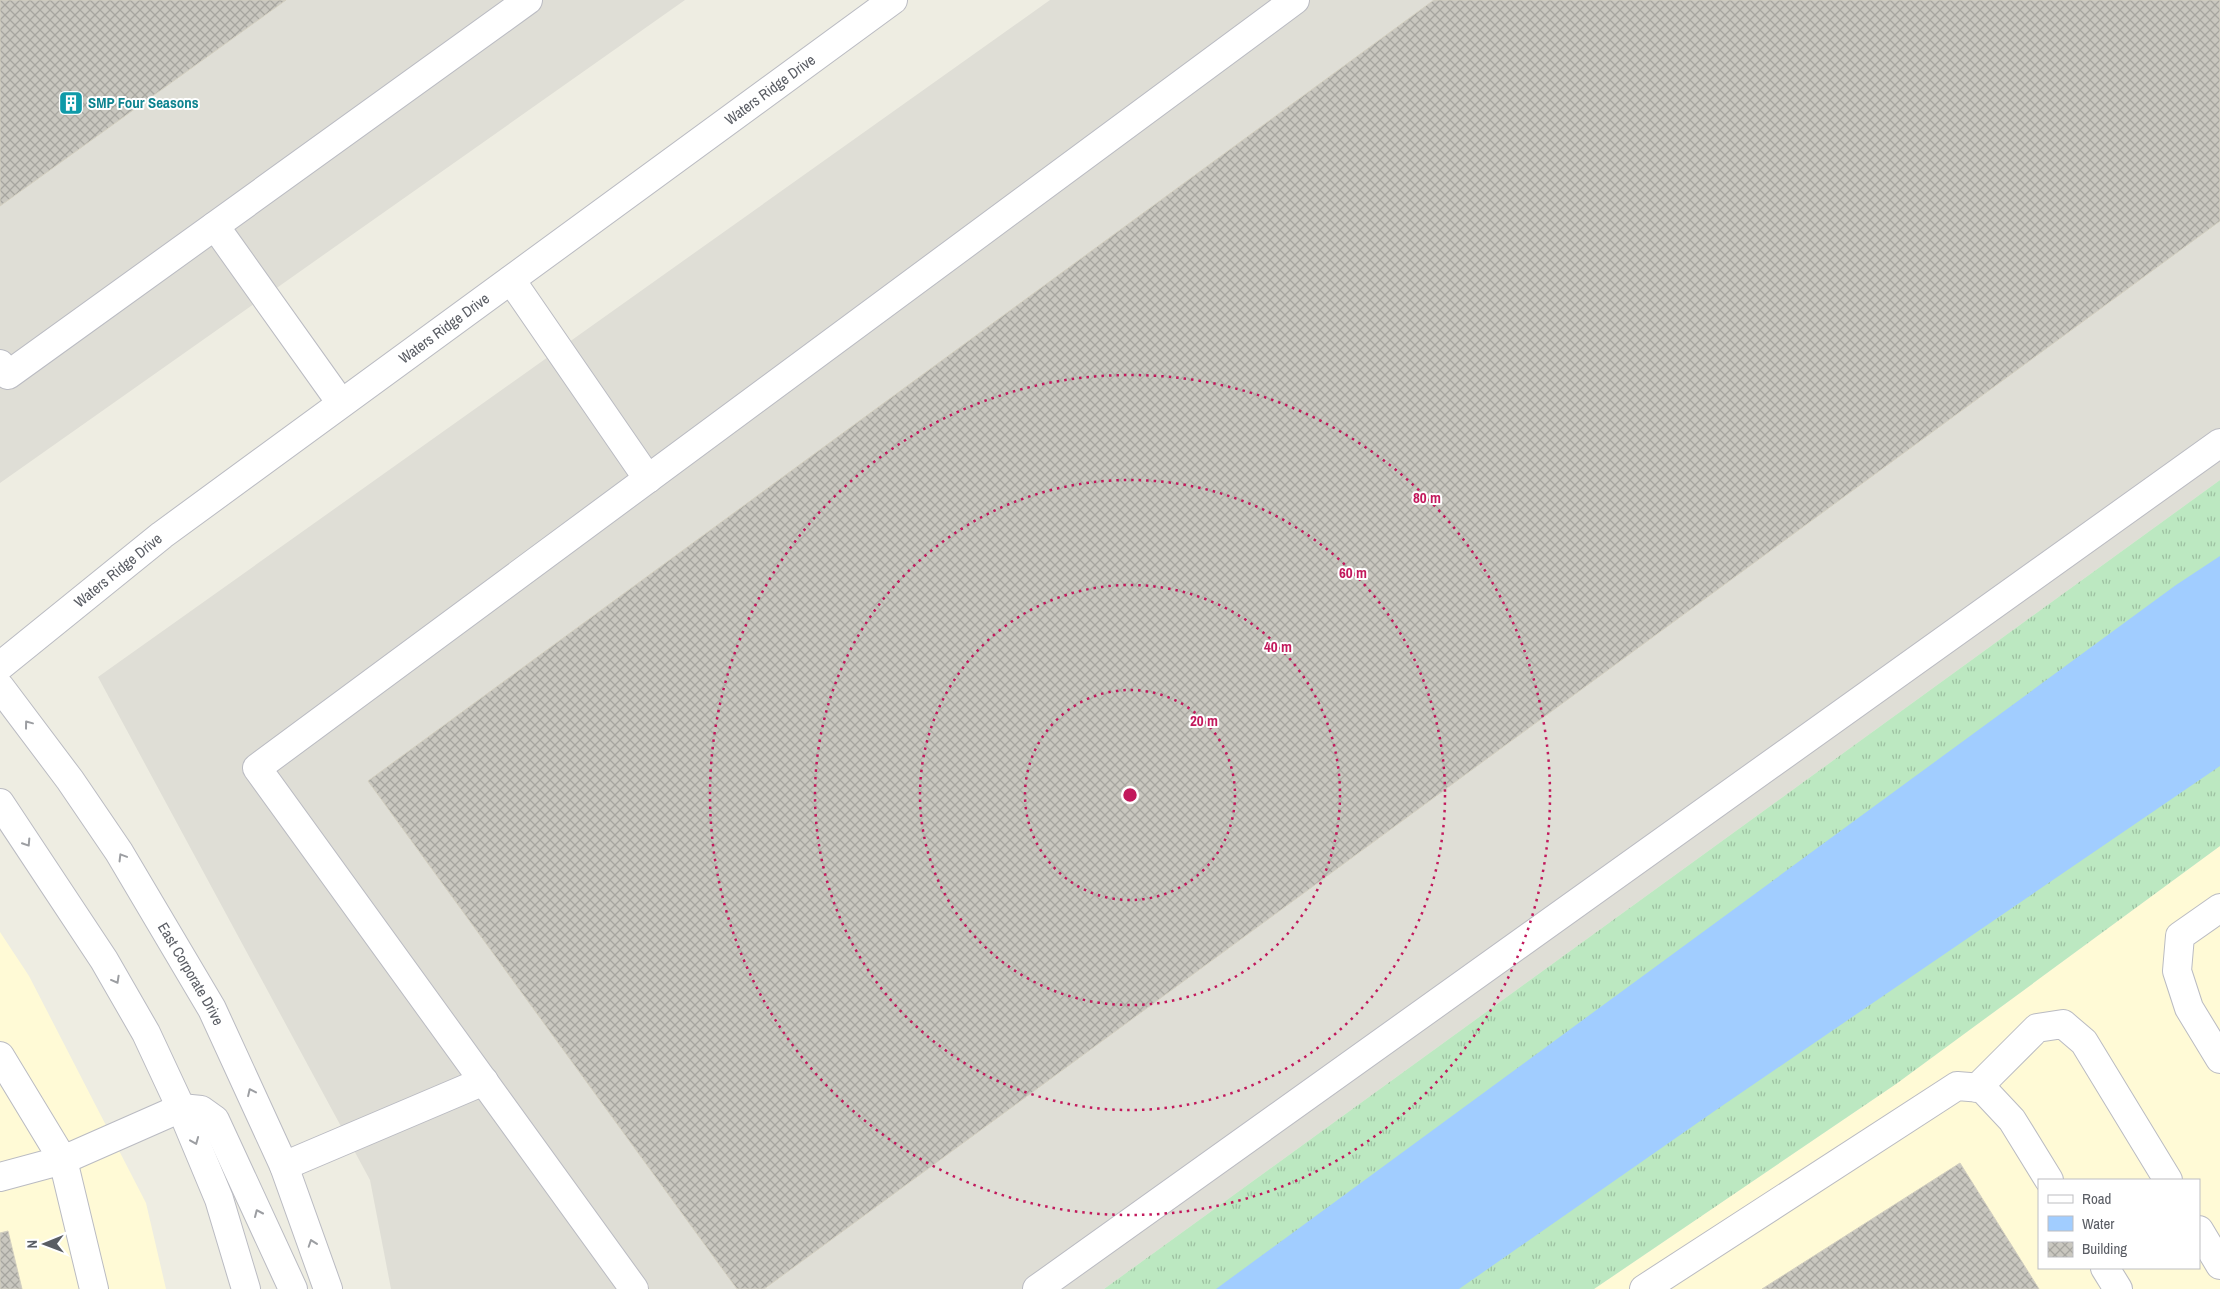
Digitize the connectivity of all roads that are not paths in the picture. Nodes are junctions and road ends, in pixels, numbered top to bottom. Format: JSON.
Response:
{"nodes":[{"id":1,"x":528,"y":0,"type":"edge"},
{"id":2,"x":893,"y":0,"type":"edge"},
{"id":3,"x":1295,"y":0,"type":"edge"},
{"id":4,"x":215,"y":226,"type":"junction"},
{"id":5,"x":511,"y":280,"type":"junction"},
{"id":6,"x":0,"y":364,"type":"edge"},
{"id":7,"x":341,"y":403,"type":"junction"},
{"id":8,"x":2220,"y":443,"type":"edge"},
{"id":9,"x":648,"y":479,"type":"junction"},
{"id":10,"x":0,"y":666,"type":"edge"},
{"id":11,"x":0,"y":687,"type":"edge"},
{"id":12,"x":0,"y":803,"type":"edge"},
{"id":13,"x":2220,"y":908,"type":"edge"},
{"id":14,"x":0,"y":1056,"type":"edge"},
{"id":15,"x":2220,"y":1059,"type":"edge"},
{"id":16,"x":484,"y":1081,"type":"junction"},
{"id":17,"x":1977,"y":1088,"type":"junction"},
{"id":18,"x":181,"y":1108,"type":"junction"},
{"id":19,"x":63,"y":1160,"type":"junction"},
{"id":20,"x":284,"y":1166,"type":"junction"},
{"id":21,"x":0,"y":1177,"type":"edge"},
{"id":22,"x":2049,"y":1179,"type":"edge"},
{"id":23,"x":2167,"y":1179,"type":"edge"},
{"id":24,"x":2200,"y":1232,"type":"edge"},
{"id":25,"x":2220,"y":1265,"type":"edge"},
{"id":26,"x":2106,"y":1269,"type":"edge"},
{"id":27,"x":94,"y":1289,"type":"edge"},
{"id":28,"x":246,"y":1289,"type":"edge"},
{"id":29,"x":293,"y":1289,"type":"edge"},
{"id":30,"x":328,"y":1289,"type":"edge"},
{"id":31,"x":634,"y":1289,"type":"edge"},
{"id":32,"x":1037,"y":1289,"type":"edge"},
{"id":33,"x":1644,"y":1289,"type":"edge"},
{"id":34,"x":2118,"y":1289,"type":"edge"}],
"edges":[{"from":1,"to":4,"type":"street"},
{"from":2,"to":5,"type":"street","name":"Waters Ridge Drive"},
{"from":3,"to":9,"type":"street"},
{"from":4,"to":6,"type":"street"},
{"from":4,"to":7,"type":"street"},
{"from":5,"to":7,"type":"street","name":"Waters Ridge Drive"},
{"from":5,"to":9,"type":"street"},
{"from":7,"to":10,"type":"street","name":"Waters Ridge Drive"},
{"from":8,"to":32,"type":"street"},
{"from":9,"to":16,"type":"street"},
{"from":20,"to":11,"type":"street","name":"East Corporate Drive","one_way":true},
{"from":12,"to":18,"type":"street","one_way":true},
{"from":13,"to":15,"type":"street"},
{"from":14,"to":19,"type":"street"},
{"from":16,"to":20,"type":"street"},
{"from":16,"to":31,"type":"street"},
{"from":17,"to":22,"type":"street"},
{"from":17,"to":23,"type":"street"},
{"from":17,"to":33,"type":"street"},
{"from":18,"to":19,"type":"street"},
{"from":18,"to":28,"type":"street","one_way":true},
{"from":29,"to":18,"type":"street","one_way":true},
{"from":19,"to":21,"type":"street"},
{"from":19,"to":27,"type":"street"},
{"from":30,"to":20,"type":"street","name":"East Corporate Drive","one_way":true},
{"from":24,"to":25,"type":"street"},
{"from":26,"to":34,"type":"street"}]}
